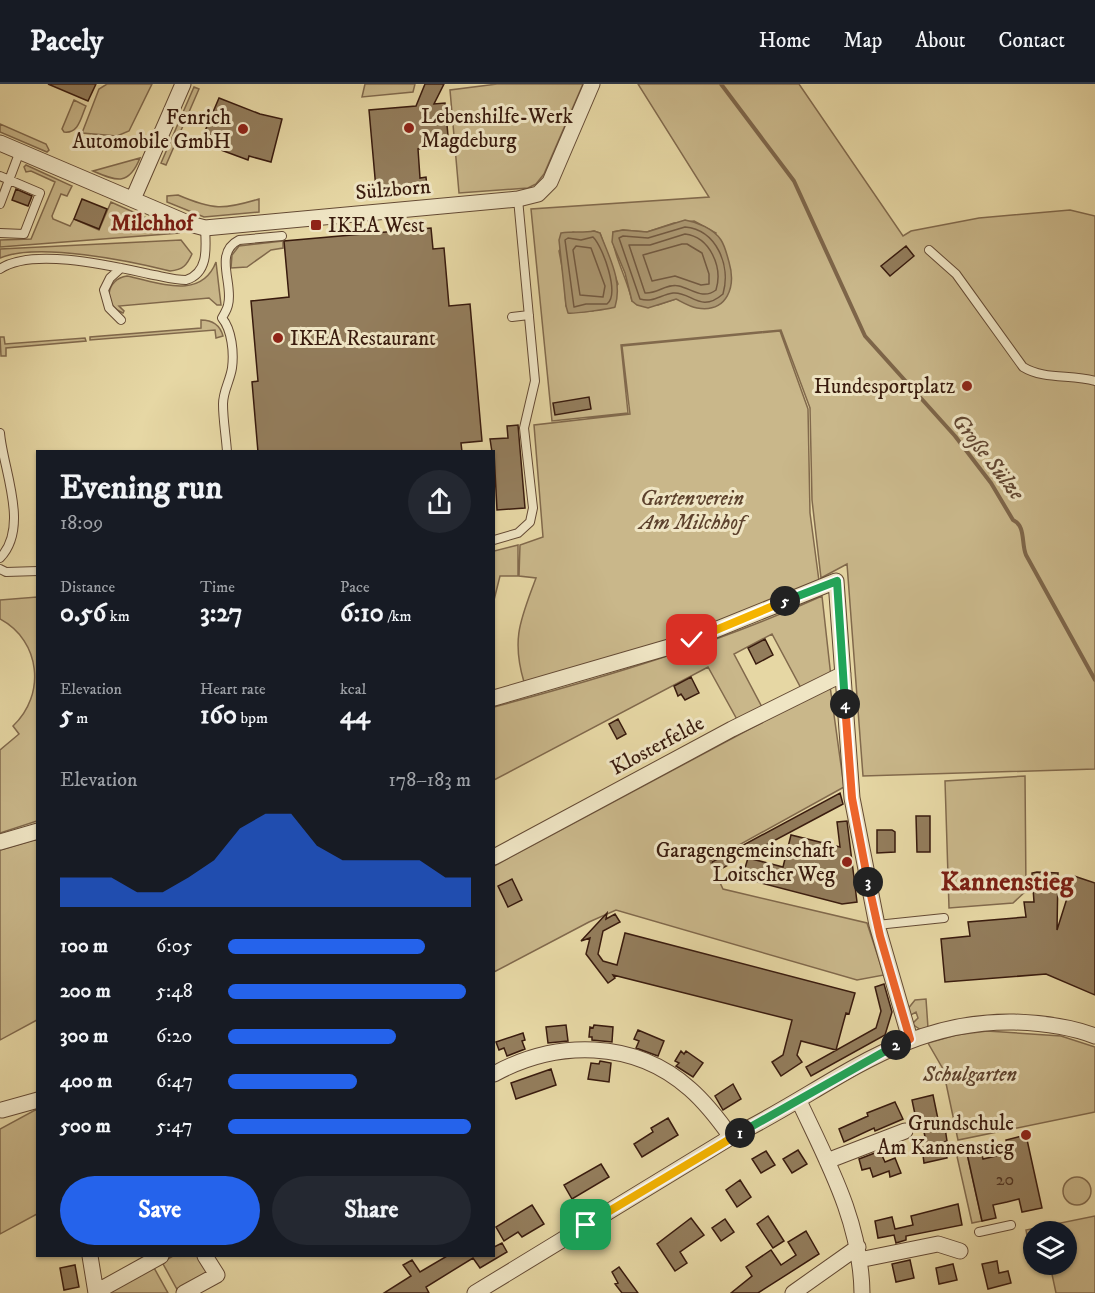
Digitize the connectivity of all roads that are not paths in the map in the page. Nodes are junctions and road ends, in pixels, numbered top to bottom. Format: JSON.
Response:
{"nodes":[{"id":1,"x":183,"y":84,"type":"edge"},
{"id":2,"x":592,"y":84,"type":"edge"},
{"id":3,"x":0,"y":143,"type":"edge"},
{"id":4,"x":20,"y":151,"type":"junction"},
{"id":5,"x":4,"y":177,"type":"edge"},
{"id":6,"x":518,"y":199,"type":"junction"},
{"id":7,"x":134,"y":200,"type":"junction"},
{"id":8,"x":0,"y":204,"type":"edge"},
{"id":9,"x":206,"y":228,"type":"junction"},
{"id":10,"x":0,"y":233,"type":"edge"},
{"id":11,"x":282,"y":236,"type":"dead end"},
{"id":12,"x":929,"y":250,"type":"dead end"},
{"id":13,"x":122,"y":268,"type":"junction"},
{"id":14,"x":0,"y":269,"type":"edge"},
{"id":15,"x":529,"y":315,"type":"junction"},
{"id":16,"x":512,"y":317,"type":"dead end"},
{"id":17,"x":121,"y":320,"type":"dead end"},
{"id":18,"x":1095,"y":381,"type":"edge"},
{"id":19,"x":0,"y":433,"type":"edge"},
{"id":20,"x":227,"y":450,"type":"edge"},
{"id":21,"x":495,"y":540,"type":"edge"},
{"id":22,"x":0,"y":558,"type":"edge"},
{"id":23,"x":0,"y":570,"type":"edge"},
{"id":24,"x":36,"y":571,"type":"edge"},
{"id":25,"x":843,"y":674,"type":"junction"},
{"id":26,"x":495,"y":698,"type":"edge"},
{"id":27,"x":36,"y":832,"type":"edge"},
{"id":28,"x":0,"y":842,"type":"edge"},
{"id":29,"x":495,"y":856,"type":"edge"},
{"id":30,"x":944,"y":918,"type":"dead end"},
{"id":31,"x":877,"y":925,"type":"junction"},
{"id":32,"x":1095,"y":1036,"type":"edge"},
{"id":33,"x":910,"y":1039,"type":"junction"},
{"id":34,"x":495,"y":1074,"type":"edge"},
{"id":35,"x":36,"y":1101,"type":"edge"},
{"id":36,"x":798,"y":1101,"type":"junction"},
{"id":37,"x":2,"y":1110,"type":"dead end"},
{"id":38,"x":905,"y":1131,"type":"dead end"},
{"id":39,"x":731,"y":1137,"type":"junction"},
{"id":40,"x":827,"y":1161,"type":"junction"},
{"id":41,"x":1011,"y":1225,"type":"dead end"},
{"id":42,"x":979,"y":1232,"type":"dead end"},
{"id":43,"x":960,"y":1251,"type":"dead end"},
{"id":44,"x":859,"y":1254,"type":"junction"},
{"id":45,"x":90,"y":1257,"type":"edge"},
{"id":46,"x":159,"y":1257,"type":"edge"},
{"id":47,"x":206,"y":1257,"type":"edge"},
{"id":48,"x":96,"y":1292,"type":"edge"},
{"id":49,"x":184,"y":1293,"type":"edge"},
{"id":50,"x":475,"y":1293,"type":"edge"},
{"id":51,"x":793,"y":1293,"type":"edge"},
{"id":52,"x":862,"y":1293,"type":"edge"}],
"edges":[{"from":1,"to":7,"type":"street"},
{"from":2,"to":6,"type":"street","name":"Sülzborn"},
{"from":3,"to":4,"type":"street","name":"Sülzborn"},
{"from":4,"to":5,"type":"lane"},
{"from":4,"to":7,"type":"street","name":"Sülzborn"},
{"from":5,"to":8,"type":"lane"},
{"from":5,"to":10,"type":"lane"},
{"from":6,"to":9,"type":"street","name":"Sülzborn"},
{"from":6,"to":15,"type":"lane"},
{"from":7,"to":9,"type":"street","name":"Sülzborn"},
{"from":9,"to":13,"type":"lane"},
{"from":11,"to":20,"type":"lane"},
{"from":12,"to":18,"type":"lane"},
{"from":13,"to":14,"type":"lane"},
{"from":13,"to":17,"type":"lane"},
{"from":15,"to":16,"type":"lane"},
{"from":15,"to":21,"type":"lane"},
{"from":19,"to":22,"type":"lane"},
{"from":23,"to":24,"type":"lane"},
{"from":25,"to":26,"type":"street"},
{"from":25,"to":29,"type":"street","name":"Klosterfelde"},
{"from":25,"to":31,"type":"street"},
{"from":27,"to":28,"type":"street"},
{"from":30,"to":31,"type":"lane"},
{"from":31,"to":33,"type":"street"},
{"from":32,"to":33,"type":"street"},
{"from":33,"to":36,"type":"street"},
{"from":34,"to":39,"type":"street"},
{"from":35,"to":37,"type":"street"},
{"from":36,"to":39,"type":"street"},
{"from":36,"to":40,"type":"street"},
{"from":38,"to":40,"type":"street"},
{"from":39,"to":50,"type":"street"},
{"from":40,"to":44,"type":"street"},
{"from":41,"to":42,"type":"lane"},
{"from":43,"to":44,"type":"street"},
{"from":44,"to":51,"type":"street"},
{"from":44,"to":52,"type":"street"},
{"from":45,"to":48,"type":"street"},
{"from":46,"to":48,"type":"street"},
{"from":47,"to":49,"type":"street"}]}
